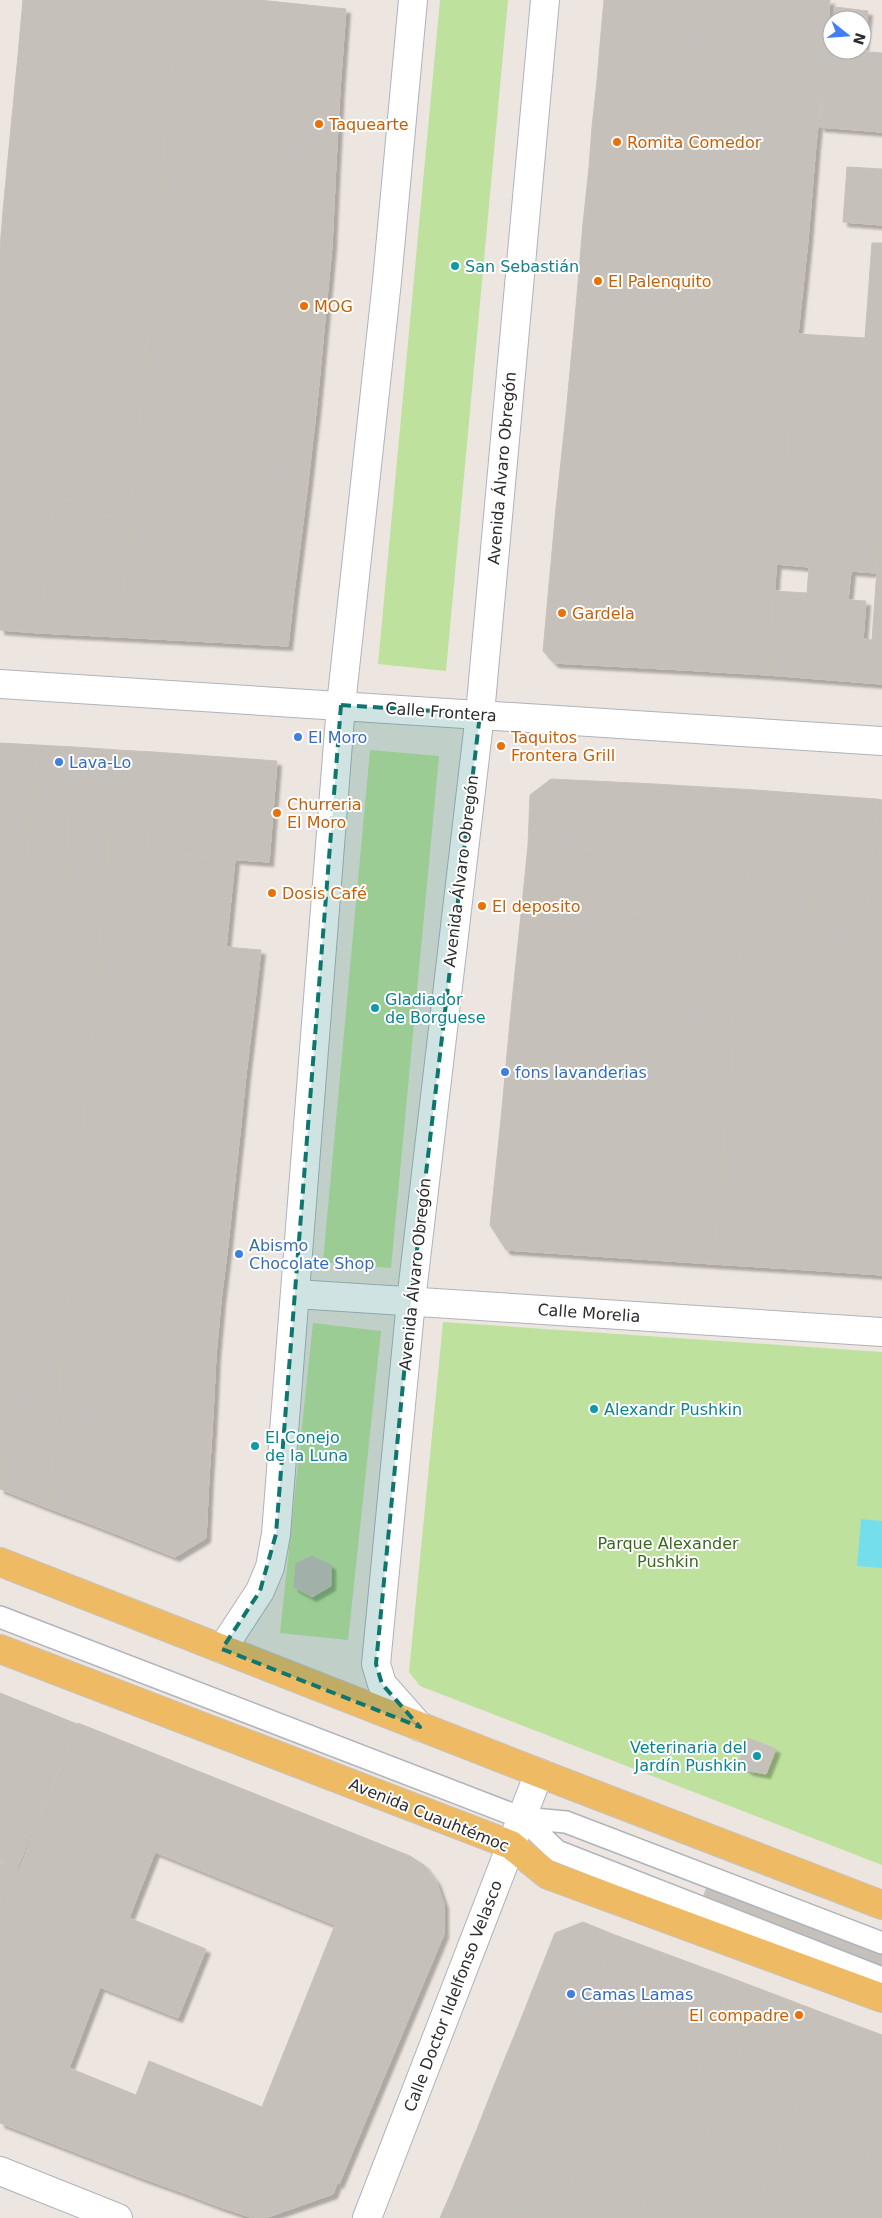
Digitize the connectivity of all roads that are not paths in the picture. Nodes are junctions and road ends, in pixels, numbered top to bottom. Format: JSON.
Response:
{"nodes":[{"id":1,"x":413,"y":0,"type":"edge"},
{"id":2,"x":546,"y":0,"type":"edge"},
{"id":3,"x":0,"y":684,"type":"edge"},
{"id":4,"x":341,"y":706,"type":"junction"},
{"id":5,"x":480,"y":714,"type":"junction"},
{"id":6,"x":882,"y":741,"type":"edge"},
{"id":7,"x":296,"y":1294,"type":"junction"},
{"id":8,"x":411,"y":1301,"type":"junction"},
{"id":9,"x":882,"y":1332,"type":"edge"},
{"id":10,"x":0,"y":1562,"type":"edge"},
{"id":11,"x":0,"y":1617,"type":"edge"},
{"id":12,"x":0,"y":1649,"type":"edge"},
{"id":13,"x":222,"y":1649,"type":"junction"},
{"id":14,"x":420,"y":1727,"type":"junction"},
{"id":15,"x":539,"y":1774,"type":"junction"},
{"id":16,"x":522,"y":1818,"type":"junction"},
{"id":17,"x":511,"y":1845,"type":"junction"},
{"id":18,"x":882,"y":1904,"type":"edge"},
{"id":19,"x":882,"y":1943,"type":"edge"},
{"id":20,"x":882,"y":1978,"type":"edge"},
{"id":21,"x":882,"y":1998,"type":"edge"},
{"id":22,"x":0,"y":2171,"type":"edge"},
{"id":23,"x":118,"y":2218,"type":"edge"},
{"id":24,"x":367,"y":2218,"type":"edge"}],
"edges":[{"from":1,"to":4,"type":"main road"},
{"from":2,"to":5,"type":"main road","name":"Avenida Álvaro Obregón"},
{"from":3,"to":4,"type":"main road","name":"Calle Frontera"},
{"from":4,"to":5,"type":"main road","name":"Calle Frontera"},
{"from":4,"to":7,"type":"main road"},
{"from":5,"to":6,"type":"main road","name":"Calle Frontera"},
{"from":5,"to":8,"type":"main road","name":"Avenida Álvaro Obregón"},
{"from":7,"to":8,"type":"main road","name":"Calle Morelia"},
{"from":7,"to":13,"type":"main road"},
{"from":8,"to":9,"type":"main road","name":"Calle Morelia"},
{"from":8,"to":14,"type":"main road","name":"Avenida Álvaro Obregón"},
{"from":10,"to":13,"type":"main road"},
{"from":11,"to":16,"type":"lane"},
{"from":12,"to":17,"type":"main road","name":"Avenida Cuauhtémoc"},
{"from":13,"to":14,"type":"main road"},
{"from":14,"to":15,"type":"main road"},
{"from":15,"to":16,"type":"main road","name":"Calle Doctor Ildelfonso Velasco"},
{"from":15,"to":18,"type":"main road"},
{"from":16,"to":17,"type":"main road","name":"Calle Doctor Ildelfonso Velasco"},
{"from":16,"to":19,"type":"lane"},
{"from":16,"to":20,"type":"lane"},
{"from":17,"to":21,"type":"main road","name":"Avenida Cuauhtémoc"},
{"from":17,"to":24,"type":"main road","name":"Calle Doctor Ildelfonso Velasco"},
{"from":22,"to":23,"type":"main road"}]}
